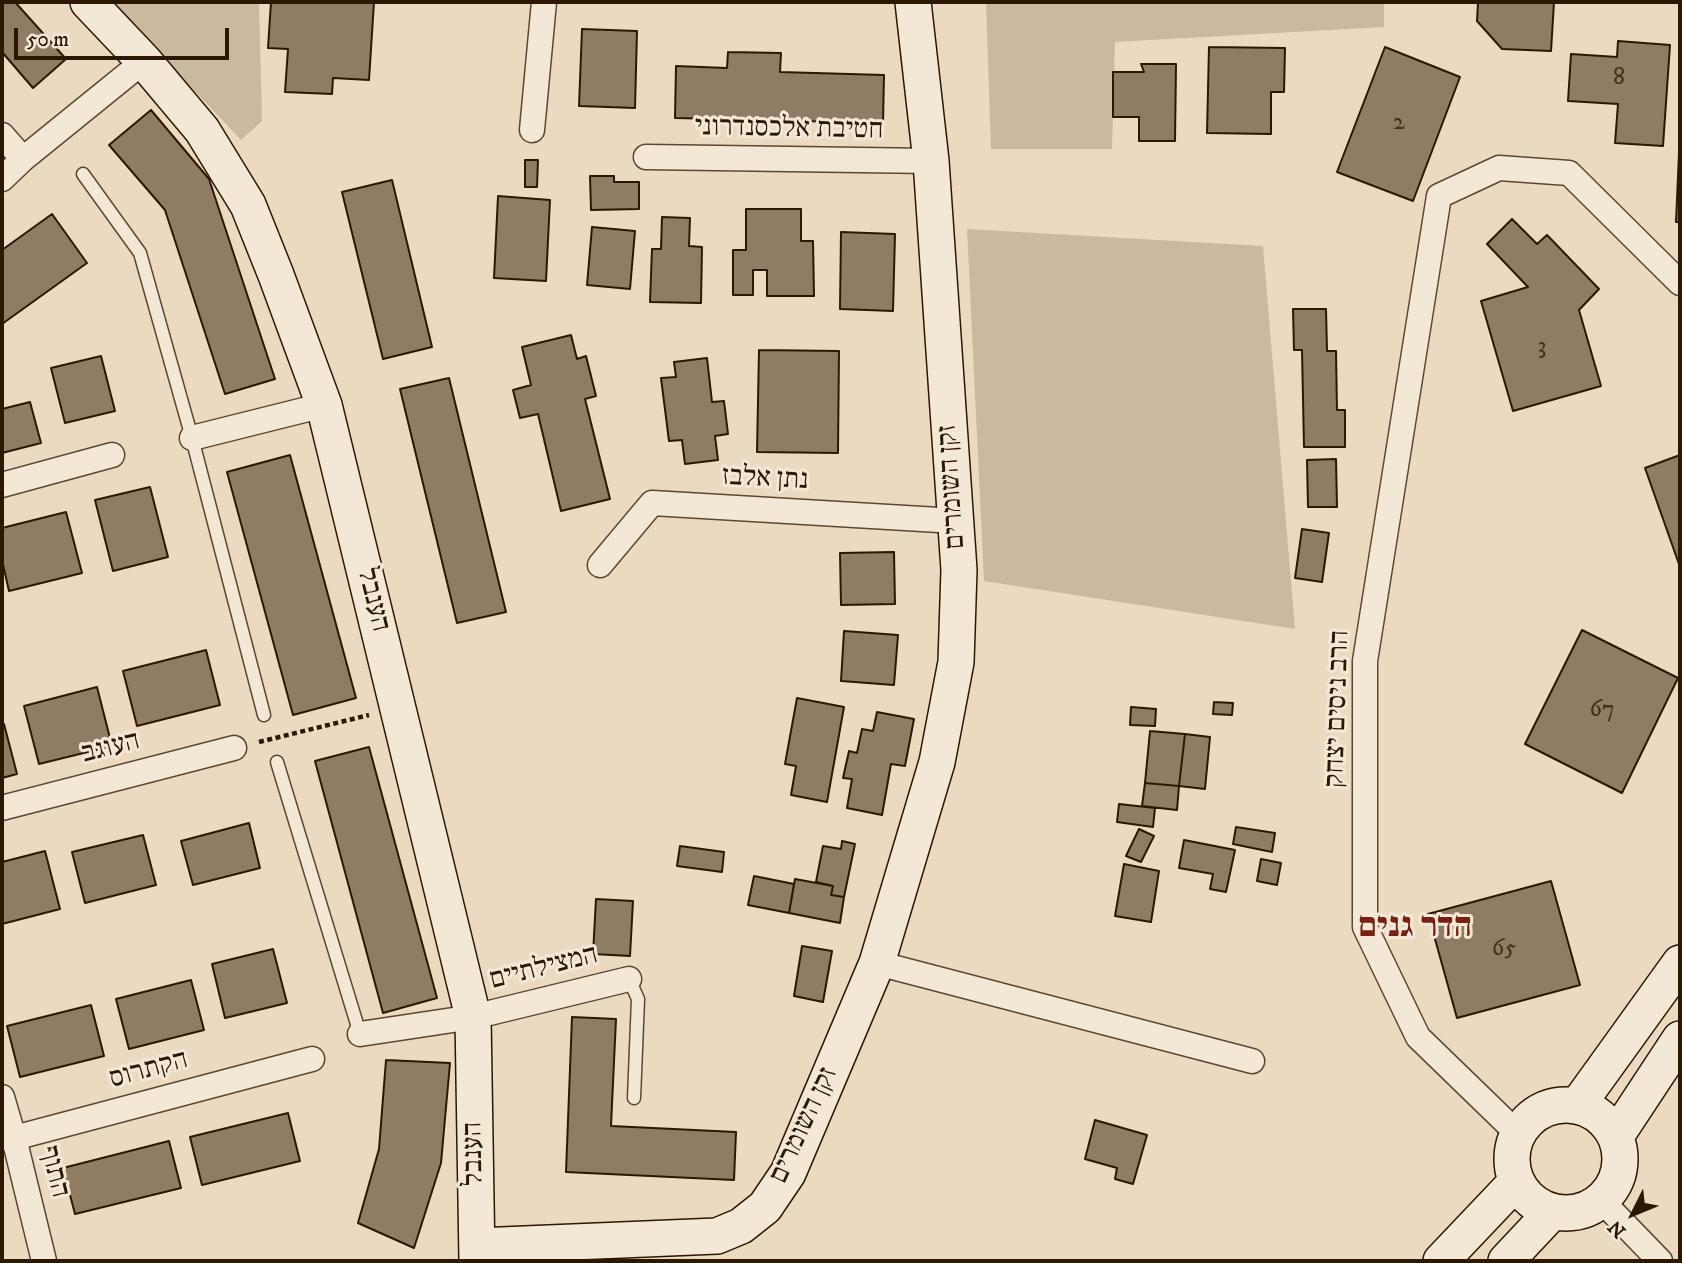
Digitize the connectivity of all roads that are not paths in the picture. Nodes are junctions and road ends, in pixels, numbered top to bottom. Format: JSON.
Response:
{"nodes":[{"id":1,"x":88,"y":2,"type":"edge"},
{"id":2,"x":544,"y":2,"type":"edge"},
{"id":3,"x":913,"y":2,"type":"edge"},
{"id":4,"x":144,"y":61,"type":"junction"},
{"id":5,"x":531,"y":130,"type":"dead end"},
{"id":6,"x":2,"y":135,"type":"edge"},
{"id":7,"x":646,"y":157,"type":"dead end"},
{"id":8,"x":23,"y":159,"type":"junction"},
{"id":9,"x":931,"y":162,"type":"junction"},
{"id":10,"x":83,"y":174,"type":"dead end"},
{"id":11,"x":2,"y":179,"type":"edge"},
{"id":12,"x":1680,"y":284,"type":"edge"},
{"id":13,"x":324,"y":405,"type":"junction"},
{"id":14,"x":192,"y":438,"type":"junction"},
{"id":15,"x":112,"y":455,"type":"dead end"},
{"id":16,"x":2,"y":485,"type":"edge"},
{"id":17,"x":956,"y":521,"type":"junction"},
{"id":18,"x":600,"y":565,"type":"dead end"},
{"id":19,"x":264,"y":715,"type":"dead end"},
{"id":20,"x":234,"y":748,"type":"road end"},
{"id":21,"x":277,"y":762,"type":"dead end"},
{"id":22,"x":2,"y":808,"type":"edge"},
{"id":23,"x":1680,"y":962,"type":"edge"},
{"id":24,"x":877,"y":963,"type":"junction"},
{"id":25,"x":629,"y":979,"type":"joint"},
{"id":26,"x":473,"y":1017,"type":"junction"},
{"id":27,"x":360,"y":1034,"type":"joint"},
{"id":28,"x":1680,"y":1039,"type":"edge"},
{"id":29,"x":312,"y":1059,"type":"dead end"},
{"id":30,"x":1252,"y":1061,"type":"dead end"},
{"id":31,"x":2,"y":1097,"type":"edge"},
{"id":32,"x":634,"y":1098,"type":"dead end"},
{"id":33,"x":1577,"y":1106,"type":"junction"},
{"id":34,"x":1517,"y":1133,"type":"junction"},
{"id":35,"x":1616,"y":1136,"type":"junction"},
{"id":36,"x":8,"y":1138,"type":"edge"},
{"id":37,"x":1516,"y":1182,"type":"junction"},
{"id":38,"x":1602,"y":1201,"type":"junction"},
{"id":39,"x":1552,"y":1212,"type":"junction"},
{"id":40,"x":477,"y":1254,"type":"edge"},
{"id":41,"x":44,"y":1261,"type":"edge"},
{"id":42,"x":1441,"y":1261,"type":"edge"},
{"id":43,"x":1506,"y":1261,"type":"edge"},
{"id":44,"x":1660,"y":1261,"type":"edge"}],
"edges":[{"from":1,"to":4,"type":"street","name":"הענבל"},
{"from":2,"to":5,"type":"street"},
{"from":3,"to":9,"type":"street","name":"זקן השומרים"},
{"from":4,"to":8,"type":"street"},
{"from":4,"to":13,"type":"street","name":"הענבל"},
{"from":6,"to":8,"type":"street"},
{"from":7,"to":9,"type":"street","name":"חטיבת אלכסנדרוני"},
{"from":8,"to":11,"type":"street"},
{"from":9,"to":17,"type":"street","name":"זקן השומרים"},
{"from":10,"to":14,"type":"lane"},
{"from":12,"to":34,"type":"street","name":"הרב ניסים יצחק"},
{"from":13,"to":14,"type":"street"},
{"from":13,"to":26,"type":"street","name":"הענבל"},
{"from":14,"to":19,"type":"lane"},
{"from":15,"to":16,"type":"street"},
{"from":17,"to":18,"type":"street","name":"נתן אלבז"},
{"from":17,"to":24,"type":"street","name":"זקן השומרים"},
{"from":20,"to":22,"type":"street","name":"העוגב"},
{"from":21,"to":27,"type":"lane"},
{"from":23,"to":33,"type":"street"},
{"from":24,"to":30,"type":"street"},
{"from":24,"to":40,"type":"street","name":"זקן השומרים"},
{"from":25,"to":26,"type":"street","name":"המצילתיים"},
{"from":25,"to":32,"type":"lane"},
{"from":26,"to":27,"type":"street","name":"המצילתיים"},
{"from":26,"to":40,"type":"street","name":"הענבל"},
{"from":28,"to":35,"type":"street"},
{"from":29,"to":36,"type":"street","name":"הקתרוס"},
{"from":31,"to":36,"type":"street","name":"התוף"},
{"from":33,"to":34,"type":"street"},
{"from":33,"to":35,"type":"street"},
{"from":34,"to":37,"type":"street"},
{"from":35,"to":38,"type":"street"},
{"from":36,"to":41,"type":"street","name":"התוף"},
{"from":37,"to":39,"type":"street"},
{"from":37,"to":42,"type":"street"},
{"from":38,"to":39,"type":"street"},
{"from":38,"to":44,"type":"street"},
{"from":39,"to":43,"type":"street"}]}
